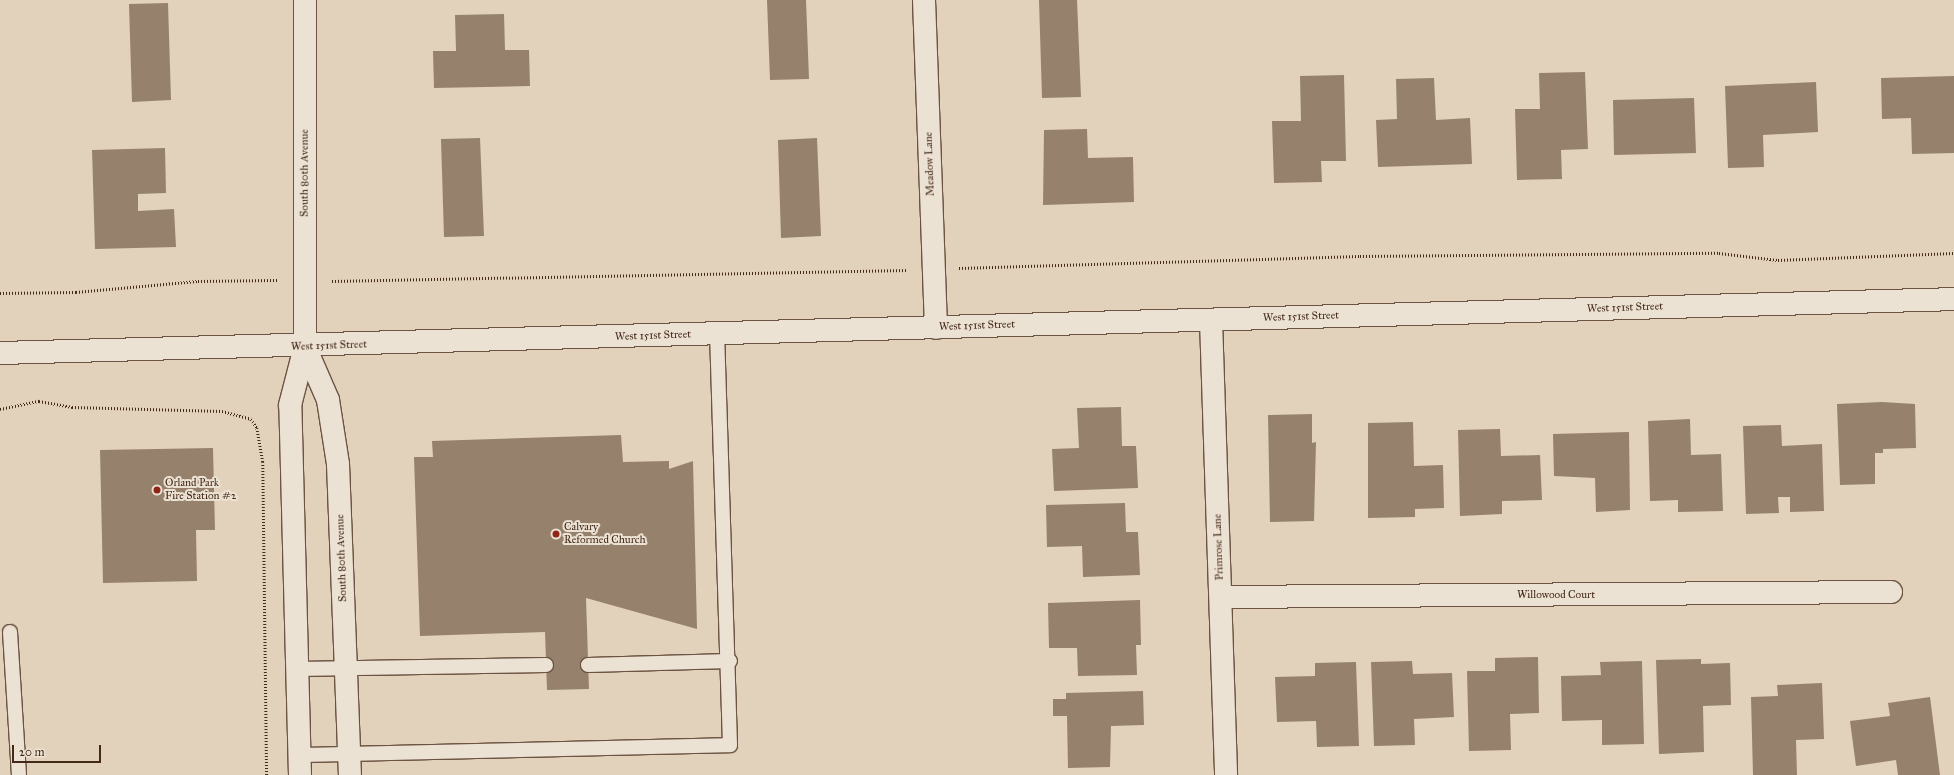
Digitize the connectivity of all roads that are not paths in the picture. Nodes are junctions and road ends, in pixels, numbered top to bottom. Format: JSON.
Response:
{"nodes":[{"id":1,"x":305,"y":0,"type":"edge"},
{"id":2,"x":924,"y":0,"type":"edge"},
{"id":3,"x":1954,"y":299,"type":"edge"},
{"id":4,"x":1211,"y":320,"type":"junction"},
{"id":5,"x":936,"y":328,"type":"junction"},
{"id":6,"x":717,"y":334,"type":"junction"},
{"id":7,"x":305,"y":347,"type":"junction"},
{"id":8,"x":0,"y":353,"type":"edge"},
{"id":9,"x":1891,"y":592,"type":"dead end"},
{"id":10,"x":1221,"y":597,"type":"junction"},
{"id":11,"x":10,"y":632,"type":"dead end"},
{"id":12,"x":730,"y":661,"type":"junction"},
{"id":13,"x":588,"y":664,"type":"dead end"},
{"id":14,"x":546,"y":665,"type":"dead end"},
{"id":15,"x":346,"y":668,"type":"junction"},
{"id":16,"x":297,"y":669,"type":"junction"},
{"id":17,"x":300,"y":765,"type":"edge"},
{"id":18,"x":350,"y":765,"type":"edge"},
{"id":19,"x":18,"y":775,"type":"edge"},
{"id":20,"x":1226,"y":775,"type":"edge"}],
"edges":[{"from":1,"to":7,"type":"street","name":"South 80th Avenue"},
{"from":2,"to":5,"type":"street","name":"Meadow Lane"},
{"from":3,"to":4,"type":"street","name":"West 151st Street"},
{"from":4,"to":5,"type":"street","name":"West 151st Street"},
{"from":4,"to":10,"type":"street","name":"Primrose Lane"},
{"from":5,"to":6,"type":"street","name":"West 151st Street"},
{"from":6,"to":7,"type":"street","name":"West 151st Street"},
{"from":6,"to":12,"type":"lane"},
{"from":7,"to":8,"type":"street","name":"West 151st Street"},
{"from":7,"to":15,"type":"street","name":"South 80th Avenue"},
{"from":7,"to":16,"type":"street","name":"South 80th Avenue"},
{"from":9,"to":10,"type":"street","name":"Willowood Court"},
{"from":10,"to":20,"type":"street","name":"Primrose Lane"},
{"from":11,"to":19,"type":"lane"},
{"from":12,"to":13,"type":"lane"},
{"from":12,"to":18,"type":"lane"},
{"from":14,"to":15,"type":"lane"},
{"from":15,"to":16,"type":"lane"},
{"from":15,"to":18,"type":"street","name":"South 80th Avenue"},
{"from":16,"to":17,"type":"street","name":"South 80th Avenue"},
{"from":17,"to":18,"type":"lane"}]}
